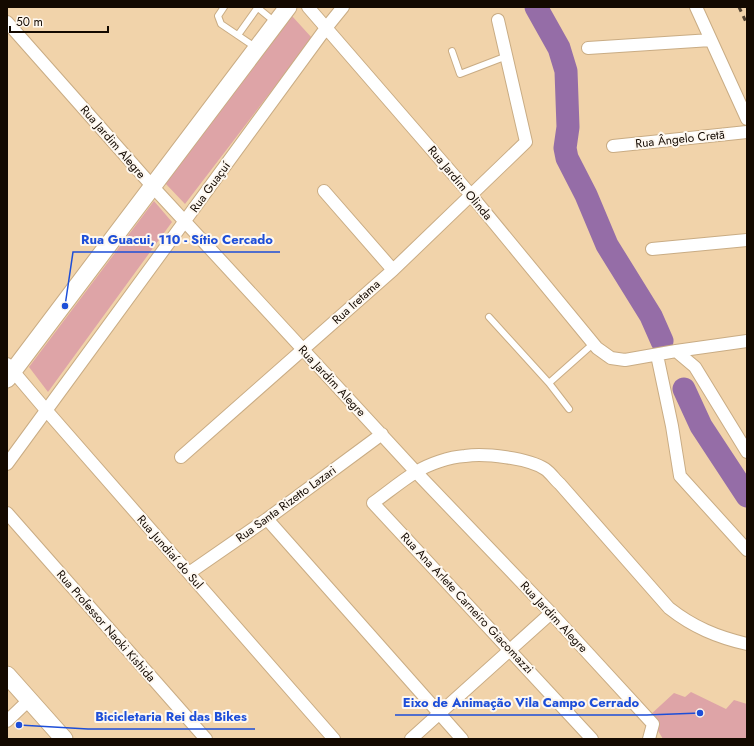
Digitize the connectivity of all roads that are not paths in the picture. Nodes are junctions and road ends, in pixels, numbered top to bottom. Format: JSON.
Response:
{"nodes":[{"id":1,"x":224,"y":7,"type":"edge"},
{"id":2,"x":258,"y":7,"type":"edge"},
{"id":3,"x":288,"y":7,"type":"edge"},
{"id":4,"x":308,"y":7,"type":"edge"},
{"id":5,"x":343,"y":7,"type":"edge"},
{"id":6,"x":696,"y":7,"type":"edge"},
{"id":7,"x":498,"y":20,"type":"dead end"},
{"id":8,"x":7,"y":22,"type":"edge"},
{"id":9,"x":276,"y":23,"type":"junction"},
{"id":10,"x":326,"y":28,"type":"junction"},
{"id":11,"x":238,"y":35,"type":"junction"},
{"id":12,"x":711,"y":40,"type":"junction"},
{"id":13,"x":588,"y":48,"type":"dead end"},
{"id":14,"x":257,"y":49,"type":"junction"},
{"id":15,"x":452,"y":51,"type":"dead end"},
{"id":16,"x":506,"y":56,"type":"junction"},
{"id":17,"x":747,"y":119,"type":"edge"},
{"id":18,"x":747,"y":132,"type":"edge"},
{"id":19,"x":613,"y":146,"type":"dead end"},
{"id":20,"x":152,"y":187,"type":"junction"},
{"id":21,"x":324,"y":191,"type":"dead end"},
{"id":22,"x":471,"y":196,"type":"junction"},
{"id":23,"x":185,"y":222,"type":"junction"},
{"id":24,"x":747,"y":240,"type":"edge"},
{"id":25,"x":652,"y":249,"type":"dead end"},
{"id":26,"x":393,"y":270,"type":"junction"},
{"id":27,"x":488,"y":317,"type":"dead end"},
{"id":28,"x":747,"y":341,"type":"edge"},
{"id":29,"x":594,"y":343,"type":"junction"},
{"id":30,"x":303,"y":350,"type":"junction"},
{"id":31,"x":676,"y":351,"type":"junction"},
{"id":32,"x":657,"y":355,"type":"junction"},
{"id":33,"x":9,"y":372,"type":"edge"},
{"id":34,"x":549,"y":383,"type":"junction"},
{"id":35,"x":569,"y":408,"type":"dead end"},
{"id":36,"x":46,"y":410,"type":"junction"},
{"id":37,"x":382,"y":434,"type":"junction"},
{"id":38,"x":745,"y":446,"type":"edge"},
{"id":39,"x":181,"y":457,"type":"dead end"},
{"id":40,"x":7,"y":464,"type":"edge"},
{"id":41,"x":416,"y":472,"type":"junction"},
{"id":42,"x":7,"y":512,"type":"edge"},
{"id":43,"x":267,"y":518,"type":"junction"},
{"id":44,"x":747,"y":550,"type":"edge"},
{"id":45,"x":189,"y":573,"type":"junction"},
{"id":46,"x":551,"y":613,"type":"junction"},
{"id":47,"x":747,"y":644,"type":"edge"},
{"id":48,"x":510,"y":649,"type":"junction"},
{"id":49,"x":7,"y":676,"type":"edge"},
{"id":50,"x":29,"y":700,"type":"junction"},
{"id":51,"x":439,"y":713,"type":"junction"},
{"id":52,"x":7,"y":721,"type":"edge"},
{"id":53,"x":64,"y":739,"type":"edge"},
{"id":54,"x":206,"y":739,"type":"edge"},
{"id":55,"x":334,"y":739,"type":"edge"},
{"id":56,"x":411,"y":739,"type":"edge"},
{"id":57,"x":462,"y":739,"type":"edge"},
{"id":58,"x":592,"y":739,"type":"edge"},
{"id":59,"x":649,"y":739,"type":"edge"}],
"edges":[{"from":1,"to":11,"type":"lane"},
{"from":2,"to":9,"type":"lane"},
{"from":2,"to":11,"type":"lane"},
{"from":3,"to":9,"type":"main road"},
{"from":4,"to":10,"type":"street","name":"Rua Jardim Olinda"},
{"from":5,"to":10,"type":"street","name":"Rua Guaçuí"},
{"from":6,"to":12,"type":"street"},
{"from":7,"to":16,"type":"street"},
{"from":8,"to":20,"type":"street","name":"Rua Jardim Alegre"},
{"from":9,"to":14,"type":"main road"},
{"from":10,"to":22,"type":"street","name":"Rua Jardim Olinda"},
{"from":10,"to":23,"type":"street","name":"Rua Guaçuí"},
{"from":11,"to":14,"type":"lane"},
{"from":12,"to":13,"type":"street"},
{"from":12,"to":17,"type":"street"},
{"from":14,"to":20,"type":"main road"},
{"from":15,"to":16,"type":"lane"},
{"from":16,"to":22,"type":"street","name":"Rua Iretama"},
{"from":18,"to":19,"type":"street","name":"Rua Ângelo Cretã"},
{"from":20,"to":23,"type":"street","name":"Rua Jardim Alegre"},
{"from":20,"to":33,"type":"main road"},
{"from":21,"to":26,"type":"street"},
{"from":22,"to":26,"type":"street","name":"Rua Iretama"},
{"from":22,"to":29,"type":"street","name":"Rua Jardim Olinda"},
{"from":23,"to":30,"type":"street","name":"Rua Jardim Alegre"},
{"from":23,"to":36,"type":"street","name":"Rua Guaçuí"},
{"from":24,"to":25,"type":"street"},
{"from":26,"to":30,"type":"street","name":"Rua Iretama"},
{"from":27,"to":34,"type":"lane"},
{"from":28,"to":31,"type":"street"},
{"from":29,"to":32,"type":"street","name":"Rua Jardim Olinda"},
{"from":29,"to":34,"type":"lane"},
{"from":30,"to":37,"type":"street","name":"Rua Jardim Alegre"},
{"from":30,"to":39,"type":"street","name":"Rua Iretama"},
{"from":31,"to":32,"type":"street"},
{"from":31,"to":38,"type":"street"},
{"from":32,"to":44,"type":"street"},
{"from":33,"to":36,"type":"street","name":"Rua Jundiaí do Sul"},
{"from":34,"to":35,"type":"lane"},
{"from":36,"to":40,"type":"street","name":"Rua Guaçuí"},
{"from":36,"to":45,"type":"street","name":"Rua Jundiaí do Sul"},
{"from":37,"to":41,"type":"street","name":"Rua Jardim Alegre"},
{"from":37,"to":43,"type":"street","name":"Rua Santa Rizetto Lazari"},
{"from":41,"to":46,"type":"street","name":"Rua Jardim Alegre"},
{"from":41,"to":47,"type":"street"},
{"from":41,"to":48,"type":"street","name":"Rua Ana Arlete Carneiro Giacomazzi"},
{"from":42,"to":54,"type":"street","name":"Rua Professor Naoki Kishida"},
{"from":43,"to":45,"type":"street","name":"Rua Santa Rizetto Lazari"},
{"from":43,"to":51,"type":"street"},
{"from":45,"to":55,"type":"street","name":"Rua Jundiaí do Sul"},
{"from":46,"to":48,"type":"street"},
{"from":46,"to":59,"type":"street","name":"Rua Jardim Alegre"},
{"from":48,"to":51,"type":"street"},
{"from":48,"to":58,"type":"street","name":"Rua Ana Arlete Carneiro Giacomazzi"},
{"from":49,"to":50,"type":"main road"},
{"from":50,"to":52,"type":"street"},
{"from":50,"to":53,"type":"main road"},
{"from":51,"to":56,"type":"street"},
{"from":51,"to":57,"type":"street"}]}
